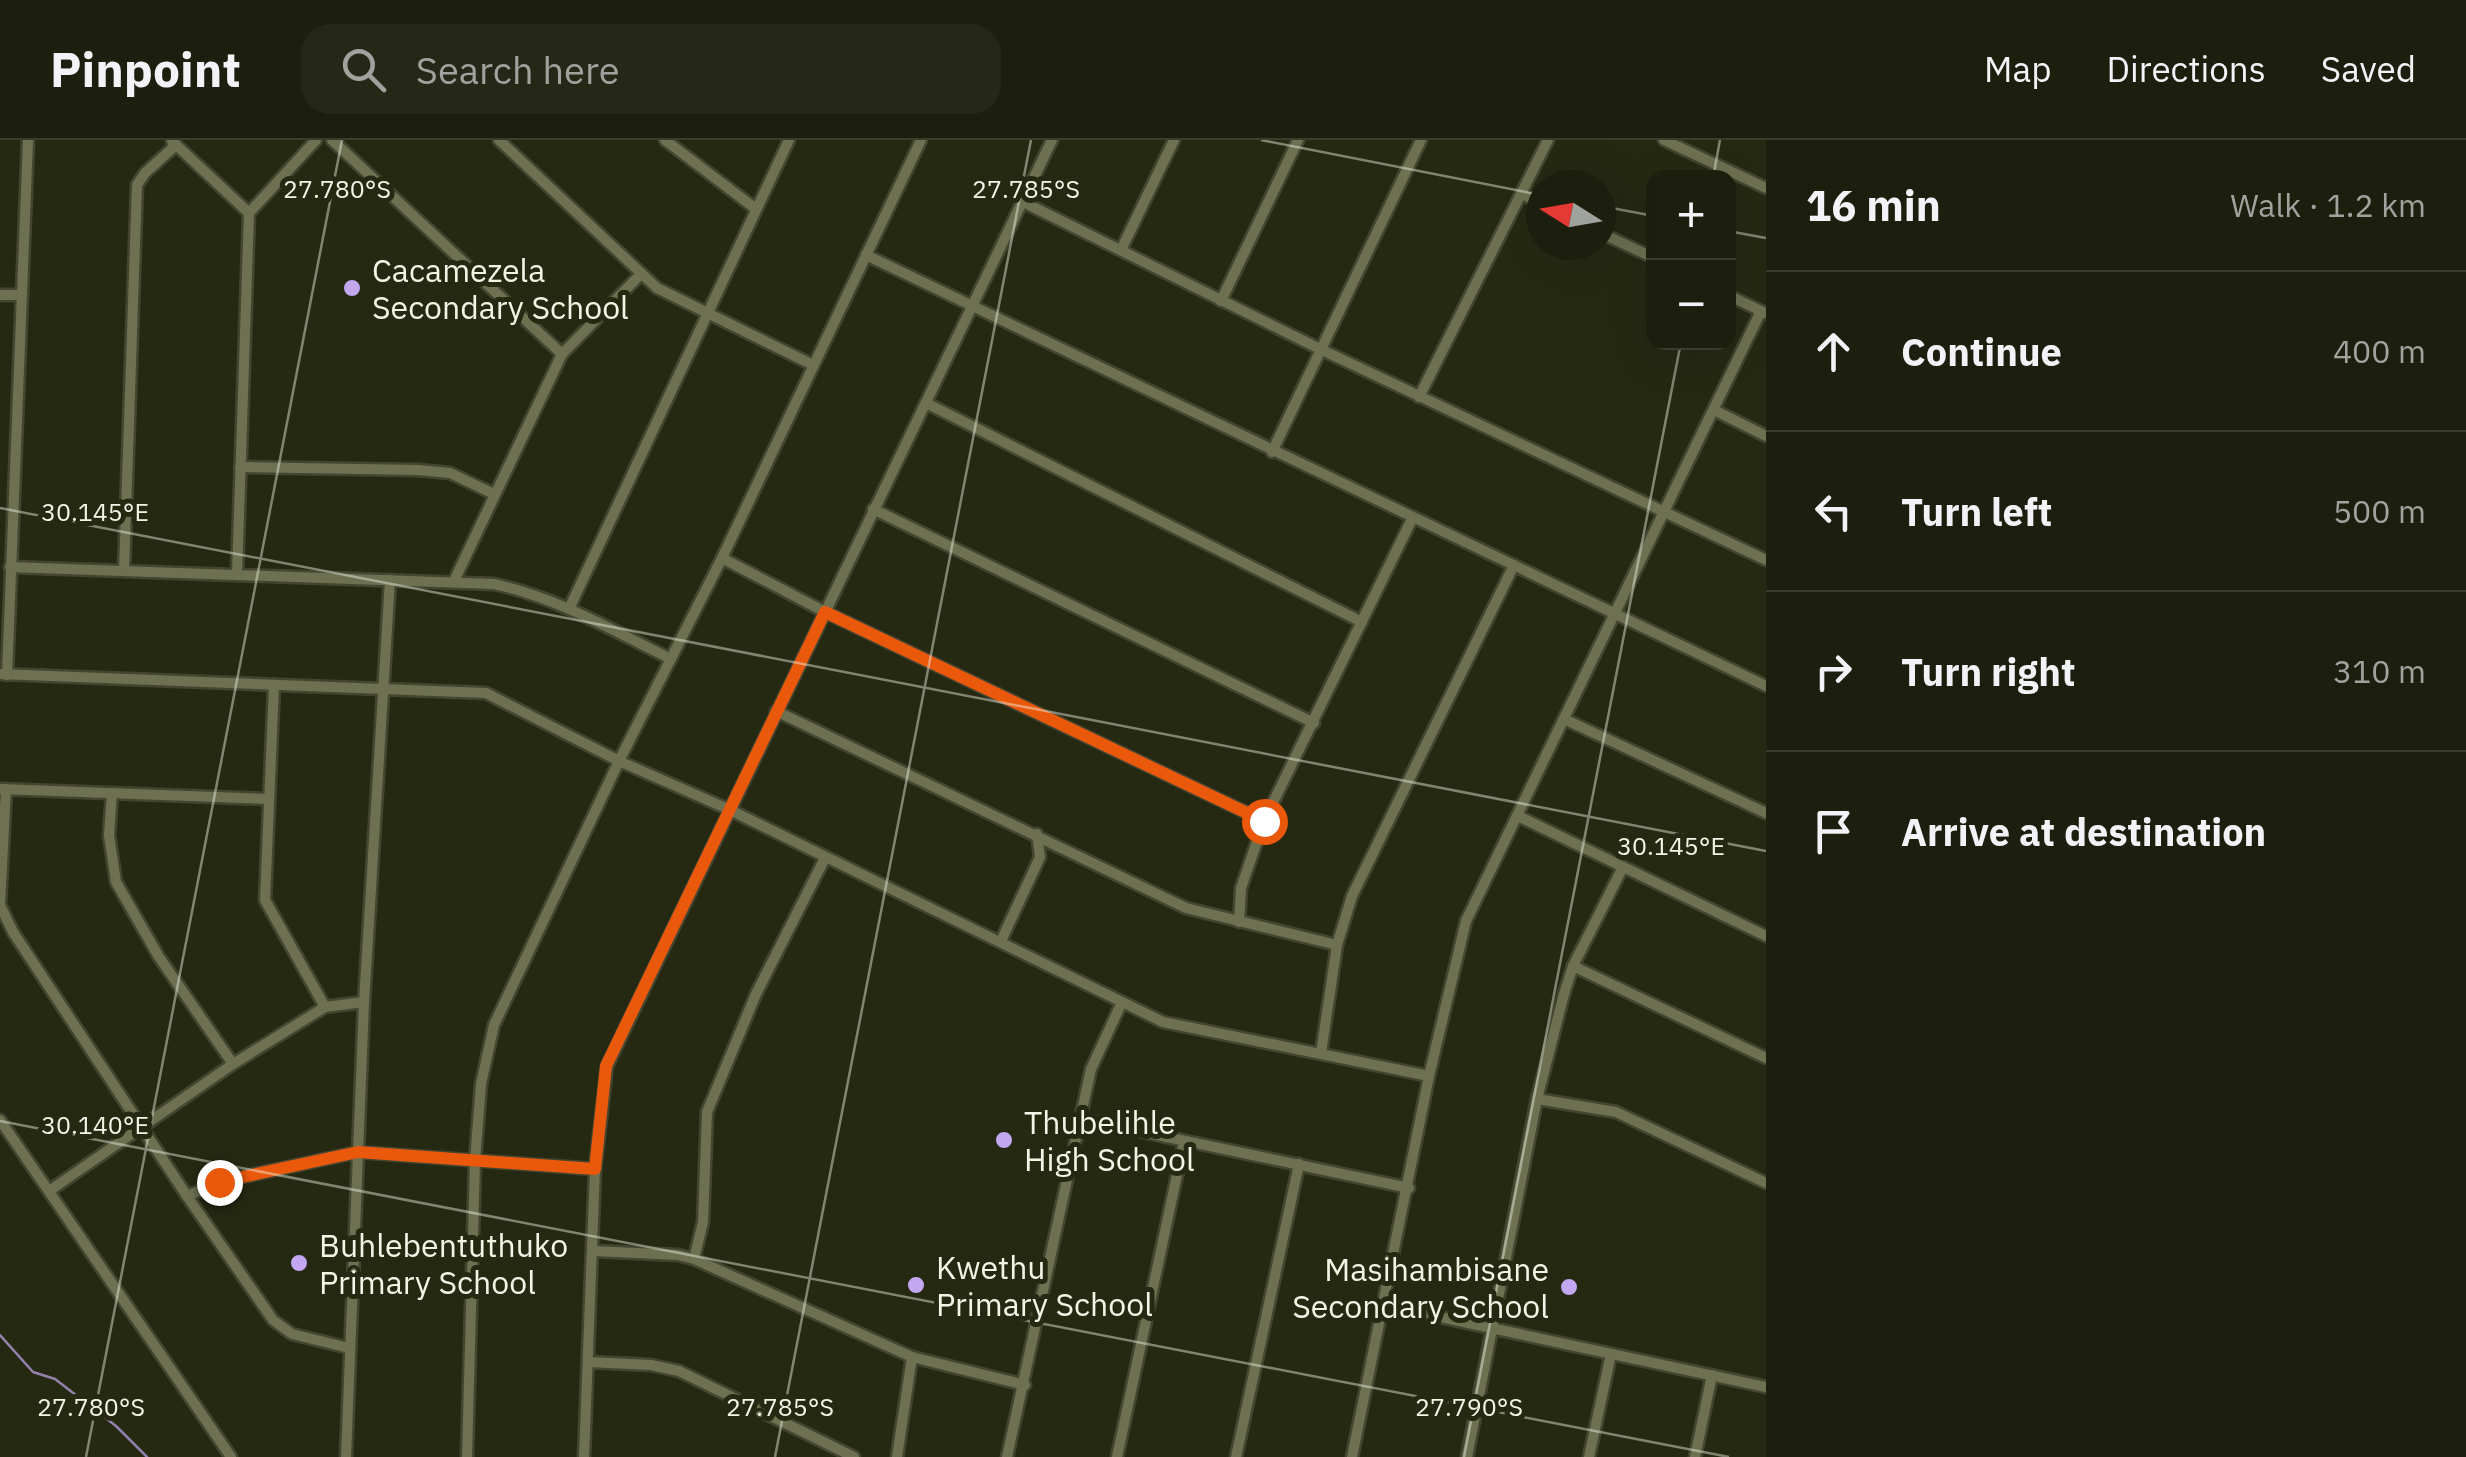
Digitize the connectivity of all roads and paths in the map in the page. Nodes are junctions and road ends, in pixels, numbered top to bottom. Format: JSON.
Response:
{"nodes":[{"id":1,"x":28,"y":140,"type":"edge"},
{"id":2,"x":316,"y":140,"type":"edge"},
{"id":3,"x":332,"y":140,"type":"edge"},
{"id":4,"x":498,"y":140,"type":"edge"},
{"id":5,"x":665,"y":140,"type":"edge"},
{"id":6,"x":789,"y":140,"type":"edge"},
{"id":7,"x":920,"y":140,"type":"edge"},
{"id":8,"x":1052,"y":140,"type":"edge"},
{"id":9,"x":1174,"y":140,"type":"edge"},
{"id":10,"x":1298,"y":140,"type":"edge"},
{"id":11,"x":1421,"y":140,"type":"edge"},
{"id":12,"x":1548,"y":140,"type":"edge"},
{"id":13,"x":1664,"y":140,"type":"edge"},
{"id":14,"x":173,"y":142,"type":"edge"},
{"id":15,"x":1766,"y":188,"type":"edge"},
{"id":16,"x":1522,"y":194,"type":"junction"},
{"id":17,"x":1526,"y":196,"type":"edge"},
{"id":18,"x":1022,"y":202,"type":"junction"},
{"id":19,"x":756,"y":209,"type":"junction"},
{"id":20,"x":249,"y":212,"type":"junction"},
{"id":21,"x":1616,"y":239,"type":"edge"},
{"id":22,"x":1121,"y":250,"type":"junction"},
{"id":23,"x":1646,"y":254,"type":"edge"},
{"id":24,"x":866,"y":255,"type":"junction"},
{"id":25,"x":640,"y":274,"type":"junction"},
{"id":26,"x":0,"y":295,"type":"edge"},
{"id":27,"x":22,"y":295,"type":"junction"},
{"id":28,"x":1736,"y":299,"type":"edge"},
{"id":29,"x":1221,"y":301,"type":"junction"},
{"id":30,"x":970,"y":306,"type":"junction"},
{"id":31,"x":1764,"y":312,"type":"edge"},
{"id":32,"x":708,"y":315,"type":"junction"},
{"id":33,"x":1322,"y":350,"type":"junction"},
{"id":34,"x":562,"y":354,"type":"junction"},
{"id":35,"x":812,"y":365,"type":"junction"},
{"id":36,"x":1419,"y":397,"type":"junction"},
{"id":37,"x":926,"y":403,"type":"junction"},
{"id":38,"x":1714,"y":410,"type":"junction"},
{"id":39,"x":1766,"y":436,"type":"edge"},
{"id":40,"x":1272,"y":452,"type":"junction"},
{"id":41,"x":240,"y":467,"type":"junction"},
{"id":42,"x":494,"y":494,"type":"junction"},
{"id":43,"x":873,"y":509,"type":"junction"},
{"id":44,"x":1664,"y":513,"type":"junction"},
{"id":45,"x":1412,"y":519,"type":"junction"},
{"id":46,"x":722,"y":558,"type":"junction"},
{"id":47,"x":1766,"y":560,"type":"edge"},
{"id":48,"x":1514,"y":565,"type":"junction"},
{"id":49,"x":10,"y":568,"type":"junction"},
{"id":50,"x":124,"y":571,"type":"junction"},
{"id":51,"x":236,"y":575,"type":"junction"},
{"id":52,"x":390,"y":580,"type":"junction"},
{"id":53,"x":454,"y":581,"type":"junction"},
{"id":54,"x":568,"y":609,"type":"junction"},
{"id":55,"x":825,"y":612,"type":"junction"},
{"id":56,"x":1616,"y":615,"type":"junction"},
{"id":57,"x":1362,"y":622,"type":"junction"},
{"id":58,"x":672,"y":659,"type":"junction"},
{"id":59,"x":4,"y":674,"type":"edge"},
{"id":60,"x":274,"y":684,"type":"junction"},
{"id":61,"x":1766,"y":686,"type":"edge"},
{"id":62,"x":384,"y":690,"type":"junction"},
{"id":63,"x":776,"y":711,"type":"junction"},
{"id":64,"x":1564,"y":719,"type":"junction"},
{"id":65,"x":1314,"y":723,"type":"junction"},
{"id":66,"x":618,"y":760,"type":"junction"},
{"id":67,"x":3,"y":789,"type":"edge"},
{"id":68,"x":112,"y":793,"type":"junction"},
{"id":69,"x":268,"y":798,"type":"junction"},
{"id":70,"x":728,"y":809,"type":"junction"},
{"id":71,"x":1766,"y":813,"type":"edge"},
{"id":72,"x":1518,"y":816,"type":"junction"},
{"id":73,"x":1264,"y":821,"type":"junction"},
{"id":74,"x":1037,"y":834,"type":"junction"},
{"id":75,"x":825,"y":858,"type":"junction"},
{"id":76,"x":1623,"y":867,"type":"junction"},
{"id":77,"x":0,"y":905,"type":"edge"},
{"id":78,"x":1239,"y":922,"type":"junction"},
{"id":79,"x":1766,"y":936,"type":"edge"},
{"id":80,"x":1001,"y":941,"type":"junction"},
{"id":81,"x":1337,"y":945,"type":"junction"},
{"id":82,"x":1574,"y":966,"type":"junction"},
{"id":83,"x":364,"y":1002,"type":"junction"},
{"id":84,"x":1122,"y":1002,"type":"junction"},
{"id":85,"x":325,"y":1007,"type":"junction"},
{"id":86,"x":1321,"y":1052,"type":"junction"},
{"id":87,"x":1766,"y":1058,"type":"edge"},
{"id":88,"x":233,"y":1064,"type":"junction"},
{"id":89,"x":1429,"y":1076,"type":"junction"},
{"id":90,"x":1537,"y":1099,"type":"junction"},
{"id":91,"x":1082,"y":1119,"type":"junction"},
{"id":92,"x":0,"y":1120,"type":"edge"},
{"id":93,"x":140,"y":1127,"type":"junction"},
{"id":94,"x":1184,"y":1142,"type":"junction"},
{"id":95,"x":358,"y":1152,"type":"junction"},
{"id":96,"x":476,"y":1161,"type":"junction"},
{"id":97,"x":1298,"y":1164,"type":"junction"},
{"id":98,"x":595,"y":1169,"type":"junction"},
{"id":99,"x":1766,"y":1183,"type":"edge"},
{"id":100,"x":1409,"y":1188,"type":"junction"},
{"id":101,"x":49,"y":1191,"type":"junction"},
{"id":102,"x":187,"y":1196,"type":"junction"},
{"id":103,"x":594,"y":1251,"type":"junction"},
{"id":104,"x":694,"y":1259,"type":"junction"},
{"id":105,"x":1384,"y":1305,"type":"junction"},
{"id":106,"x":1494,"y":1330,"type":"junction"},
{"id":107,"x":349,"y":1348,"type":"junction"},
{"id":108,"x":1611,"y":1354,"type":"junction"},
{"id":109,"x":912,"y":1357,"type":"junction"},
{"id":110,"x":588,"y":1362,"type":"junction"},
{"id":111,"x":1712,"y":1375,"type":"junction"},
{"id":112,"x":1025,"y":1385,"type":"junction"},
{"id":113,"x":1766,"y":1387,"type":"edge"},
{"id":114,"x":588,"y":1456,"type":"edge"},
{"id":115,"x":230,"y":1457,"type":"edge"},
{"id":116,"x":346,"y":1457,"type":"edge"},
{"id":117,"x":467,"y":1457,"type":"edge"},
{"id":118,"x":854,"y":1457,"type":"edge"},
{"id":119,"x":897,"y":1457,"type":"edge"},
{"id":120,"x":1008,"y":1457,"type":"edge"},
{"id":121,"x":1117,"y":1457,"type":"edge"},
{"id":122,"x":1236,"y":1457,"type":"edge"},
{"id":123,"x":1352,"y":1457,"type":"edge"},
{"id":124,"x":1467,"y":1457,"type":"edge"},
{"id":125,"x":1589,"y":1457,"type":"edge"},
{"id":126,"x":1695,"y":1457,"type":"edge"}],
"edges":[{"from":1,"to":27,"type":"street"},
{"from":2,"to":20,"type":"street"},
{"from":3,"to":34,"type":"street"},
{"from":4,"to":25,"type":"street"},
{"from":5,"to":19,"type":"street"},
{"from":6,"to":19,"type":"street"},
{"from":7,"to":24,"type":"street"},
{"from":8,"to":18,"type":"street"},
{"from":9,"to":22,"type":"street"},
{"from":10,"to":29,"type":"street"},
{"from":11,"to":33,"type":"street"},
{"from":12,"to":16,"type":"street"},
{"from":13,"to":15,"type":"street"},
{"from":14,"to":20,"type":"street"},
{"from":14,"to":50,"type":"street"},
{"from":16,"to":17,"type":"street"},
{"from":16,"to":36,"type":"street"},
{"from":18,"to":22,"type":"street"},
{"from":18,"to":30,"type":"street"},
{"from":19,"to":32,"type":"street"},
{"from":20,"to":41,"type":"street"},
{"from":21,"to":23,"type":"street"},
{"from":22,"to":29,"type":"street"},
{"from":24,"to":30,"type":"street"},
{"from":24,"to":35,"type":"street"},
{"from":25,"to":32,"type":"street"},
{"from":25,"to":34,"type":"street"},
{"from":26,"to":27,"type":"street"},
{"from":27,"to":49,"type":"street"},
{"from":28,"to":31,"type":"street"},
{"from":29,"to":33,"type":"street"},
{"from":30,"to":37,"type":"street"},
{"from":30,"to":40,"type":"street"},
{"from":31,"to":38,"type":"street"},
{"from":32,"to":35,"type":"street"},
{"from":32,"to":54,"type":"street"},
{"from":33,"to":36,"type":"street"},
{"from":33,"to":40,"type":"street"},
{"from":34,"to":42,"type":"street"},
{"from":35,"to":46,"type":"street"},
{"from":36,"to":44,"type":"street"},
{"from":37,"to":43,"type":"street"},
{"from":37,"to":57,"type":"street"},
{"from":38,"to":39,"type":"street"},
{"from":38,"to":44,"type":"street"},
{"from":40,"to":45,"type":"street"},
{"from":41,"to":42,"type":"street"},
{"from":41,"to":51,"type":"street"},
{"from":42,"to":53,"type":"street"},
{"from":43,"to":55,"type":"street"},
{"from":43,"to":65,"type":"street"},
{"from":44,"to":47,"type":"street"},
{"from":44,"to":56,"type":"street"},
{"from":45,"to":48,"type":"street"},
{"from":45,"to":57,"type":"street"},
{"from":46,"to":55,"type":"street"},
{"from":46,"to":58,"type":"street"},
{"from":48,"to":56,"type":"street"},
{"from":48,"to":81,"type":"street"},
{"from":49,"to":50,"type":"street"},
{"from":49,"to":59,"type":"street"},
{"from":50,"to":51,"type":"street"},
{"from":51,"to":52,"type":"street"},
{"from":52,"to":53,"type":"street"},
{"from":52,"to":62,"type":"street"},
{"from":53,"to":54,"type":"street"},
{"from":54,"to":58,"type":"street"},
{"from":55,"to":63,"type":"street"},
{"from":55,"to":73,"type":"street"},
{"from":56,"to":61,"type":"street"},
{"from":56,"to":64,"type":"street"},
{"from":57,"to":65,"type":"street"},
{"from":58,"to":66,"type":"street"},
{"from":59,"to":60,"type":"street"},
{"from":60,"to":62,"type":"street"},
{"from":60,"to":69,"type":"street"},
{"from":62,"to":66,"type":"street"},
{"from":62,"to":83,"type":"street"},
{"from":63,"to":70,"type":"street"},
{"from":63,"to":74,"type":"street"},
{"from":64,"to":71,"type":"street"},
{"from":64,"to":72,"type":"street"},
{"from":65,"to":73,"type":"street"},
{"from":66,"to":70,"type":"street"},
{"from":66,"to":96,"type":"street"},
{"from":67,"to":68,"type":"street"},
{"from":67,"to":77,"type":"street"},
{"from":68,"to":69,"type":"street"},
{"from":68,"to":88,"type":"street"},
{"from":69,"to":85,"type":"street"},
{"from":70,"to":75,"type":"street"},
{"from":70,"to":98,"type":"street"},
{"from":72,"to":76,"type":"street"},
{"from":72,"to":89,"type":"street"},
{"from":73,"to":78,"type":"street"},
{"from":74,"to":78,"type":"street"},
{"from":74,"to":80,"type":"street"},
{"from":75,"to":80,"type":"street"},
{"from":75,"to":104,"type":"street"},
{"from":76,"to":79,"type":"street"},
{"from":76,"to":82,"type":"street"},
{"from":77,"to":93,"type":"street"},
{"from":78,"to":81,"type":"street"},
{"from":80,"to":84,"type":"street"},
{"from":81,"to":86,"type":"street"},
{"from":82,"to":87,"type":"street"},
{"from":82,"to":90,"type":"street"},
{"from":83,"to":85,"type":"street"},
{"from":83,"to":95,"type":"street"},
{"from":84,"to":86,"type":"street"},
{"from":84,"to":91,"type":"street"},
{"from":85,"to":88,"type":"street"},
{"from":86,"to":89,"type":"street"},
{"from":88,"to":93,"type":"street"},
{"from":89,"to":100,"type":"street"},
{"from":90,"to":99,"type":"street"},
{"from":90,"to":106,"type":"street"},
{"from":91,"to":94,"type":"street"},
{"from":91,"to":112,"type":"street"},
{"from":92,"to":101,"type":"street"},
{"from":93,"to":101,"type":"street"},
{"from":93,"to":102,"type":"street"},
{"from":94,"to":97,"type":"street"},
{"from":94,"to":121,"type":"street"},
{"from":95,"to":96,"type":"street"},
{"from":95,"to":102,"type":"street"},
{"from":95,"to":107,"type":"street"},
{"from":96,"to":98,"type":"street"},
{"from":96,"to":117,"type":"street"},
{"from":97,"to":100,"type":"street"},
{"from":97,"to":122,"type":"street"},
{"from":98,"to":103,"type":"street"},
{"from":100,"to":105,"type":"street"},
{"from":101,"to":115,"type":"street"},
{"from":102,"to":107,"type":"street"},
{"from":103,"to":104,"type":"street"},
{"from":103,"to":110,"type":"street"},
{"from":104,"to":109,"type":"street"},
{"from":105,"to":106,"type":"street"},
{"from":105,"to":123,"type":"street"},
{"from":106,"to":108,"type":"street"},
{"from":106,"to":124,"type":"street"},
{"from":107,"to":116,"type":"street"},
{"from":108,"to":111,"type":"street"},
{"from":108,"to":125,"type":"street"},
{"from":109,"to":112,"type":"street"},
{"from":109,"to":119,"type":"street"},
{"from":110,"to":114,"type":"street"},
{"from":110,"to":118,"type":"street"},
{"from":111,"to":113,"type":"street"},
{"from":111,"to":126,"type":"street"},
{"from":112,"to":120,"type":"street"}]}
